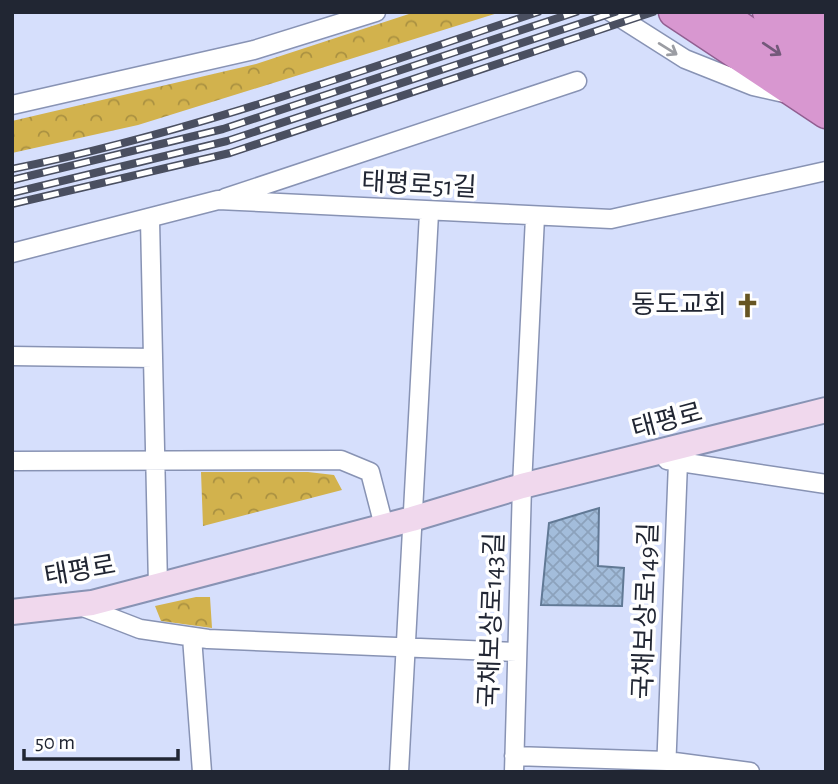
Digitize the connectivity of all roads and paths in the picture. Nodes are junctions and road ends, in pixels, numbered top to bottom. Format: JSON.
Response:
{"nodes":[{"id":1,"x":376,"y":12,"type":"edge"},
{"id":2,"x":611,"y":12,"type":"edge"},
{"id":3,"x":674,"y":12,"type":"edge"},
{"id":4,"x":718,"y":12,"type":"edge"},
{"id":5,"x":768,"y":12,"type":"edge"},
{"id":6,"x":811,"y":12,"type":"edge"},
{"id":7,"x":826,"y":22,"type":"edge"},
{"id":8,"x":826,"y":52,"type":"edge"},
{"id":9,"x":578,"y":81,"type":"dead end"},
{"id":10,"x":818,"y":99,"type":"edge"},
{"id":11,"x":12,"y":105,"type":"edge"},
{"id":12,"x":826,"y":172,"type":"edge"},
{"id":13,"x":218,"y":200,"type":"junction"},
{"id":14,"x":429,"y":213,"type":"junction"},
{"id":15,"x":535,"y":216,"type":"junction"},
{"id":16,"x":150,"y":220,"type":"junction"},
{"id":17,"x":12,"y":253,"type":"edge"},
{"id":18,"x":12,"y":356,"type":"edge"},
{"id":19,"x":153,"y":358,"type":"junction"},
{"id":20,"x":826,"y":410,"type":"edge"},
{"id":21,"x":646,"y":457,"type":"junction"},
{"id":22,"x":155,"y":460,"type":"junction"},
{"id":23,"x":12,"y":461,"type":"edge"},
{"id":24,"x":678,"y":462,"type":"junction"},
{"id":25,"x":826,"y":484,"type":"edge"},
{"id":26,"x":522,"y":486,"type":"junction"},
{"id":27,"x":412,"y":519,"type":"junction"},
{"id":28,"x":384,"y":526,"type":"junction"},
{"id":29,"x":158,"y":586,"type":"junction"},
{"id":30,"x":77,"y":605,"type":"junction"},
{"id":31,"x":12,"y":612,"type":"edge"},
{"id":32,"x":192,"y":637,"type":"junction"},
{"id":33,"x":406,"y":648,"type":"junction"},
{"id":34,"x":517,"y":652,"type":"junction"},
{"id":35,"x":514,"y":764,"type":"edge"},
{"id":36,"x":666,"y":767,"type":"edge"},
{"id":37,"x":202,"y":772,"type":"edge"},
{"id":38,"x":399,"y":772,"type":"edge"},
{"id":39,"x":750,"y":772,"type":"edge"}],
"edges":[{"from":1,"to":11,"type":"street"},
{"from":2,"to":10,"type":"street","one_way":true},
{"from":3,"to":10,"type":"highway"},
{"from":4,"to":10,"type":"highway","one_way":true},
{"from":5,"to":8,"type":"highway"},
{"from":6,"to":7,"type":"highway"},
{"from":9,"to":13,"type":"street"},
{"from":12,"to":15,"type":"street","name":"태평로51길"},
{"from":13,"to":14,"type":"street","name":"태평로51길"},
{"from":13,"to":16,"type":"street","name":"태평로51길"},
{"from":14,"to":15,"type":"street","name":"태평로51길"},
{"from":14,"to":27,"type":"street"},
{"from":15,"to":26,"type":"street"},
{"from":16,"to":17,"type":"street","name":"태평로51길"},
{"from":16,"to":19,"type":"street"},
{"from":18,"to":19,"type":"street"},
{"from":19,"to":22,"type":"street"},
{"from":20,"to":21,"type":"main road","name":"태평로"},
{"from":21,"to":24,"type":"street"},
{"from":21,"to":26,"type":"main road","name":"태평로"},
{"from":22,"to":23,"type":"street"},
{"from":22,"to":28,"type":"street"},
{"from":22,"to":29,"type":"street"},
{"from":24,"to":25,"type":"street"},
{"from":24,"to":36,"type":"street","name":"국채보상로149길"},
{"from":26,"to":27,"type":"main road","name":"태평로"},
{"from":26,"to":34,"type":"street","name":"국채보상로143길"},
{"from":27,"to":28,"type":"main road","name":"태평로"},
{"from":27,"to":33,"type":"street"},
{"from":28,"to":29,"type":"main road","name":"태평로"},
{"from":29,"to":30,"type":"main road","name":"태평로"},
{"from":30,"to":31,"type":"main road","name":"태평로"},
{"from":30,"to":32,"type":"street"},
{"from":32,"to":33,"type":"street"},
{"from":32,"to":37,"type":"street"},
{"from":33,"to":34,"type":"street"},
{"from":33,"to":38,"type":"street"},
{"from":34,"to":35,"type":"street","name":"국채보상로143길"},
{"from":35,"to":36,"type":"street","name":"국채보상로143길"},
{"from":36,"to":39,"type":"street","name":"국채보상로143길"}]}
